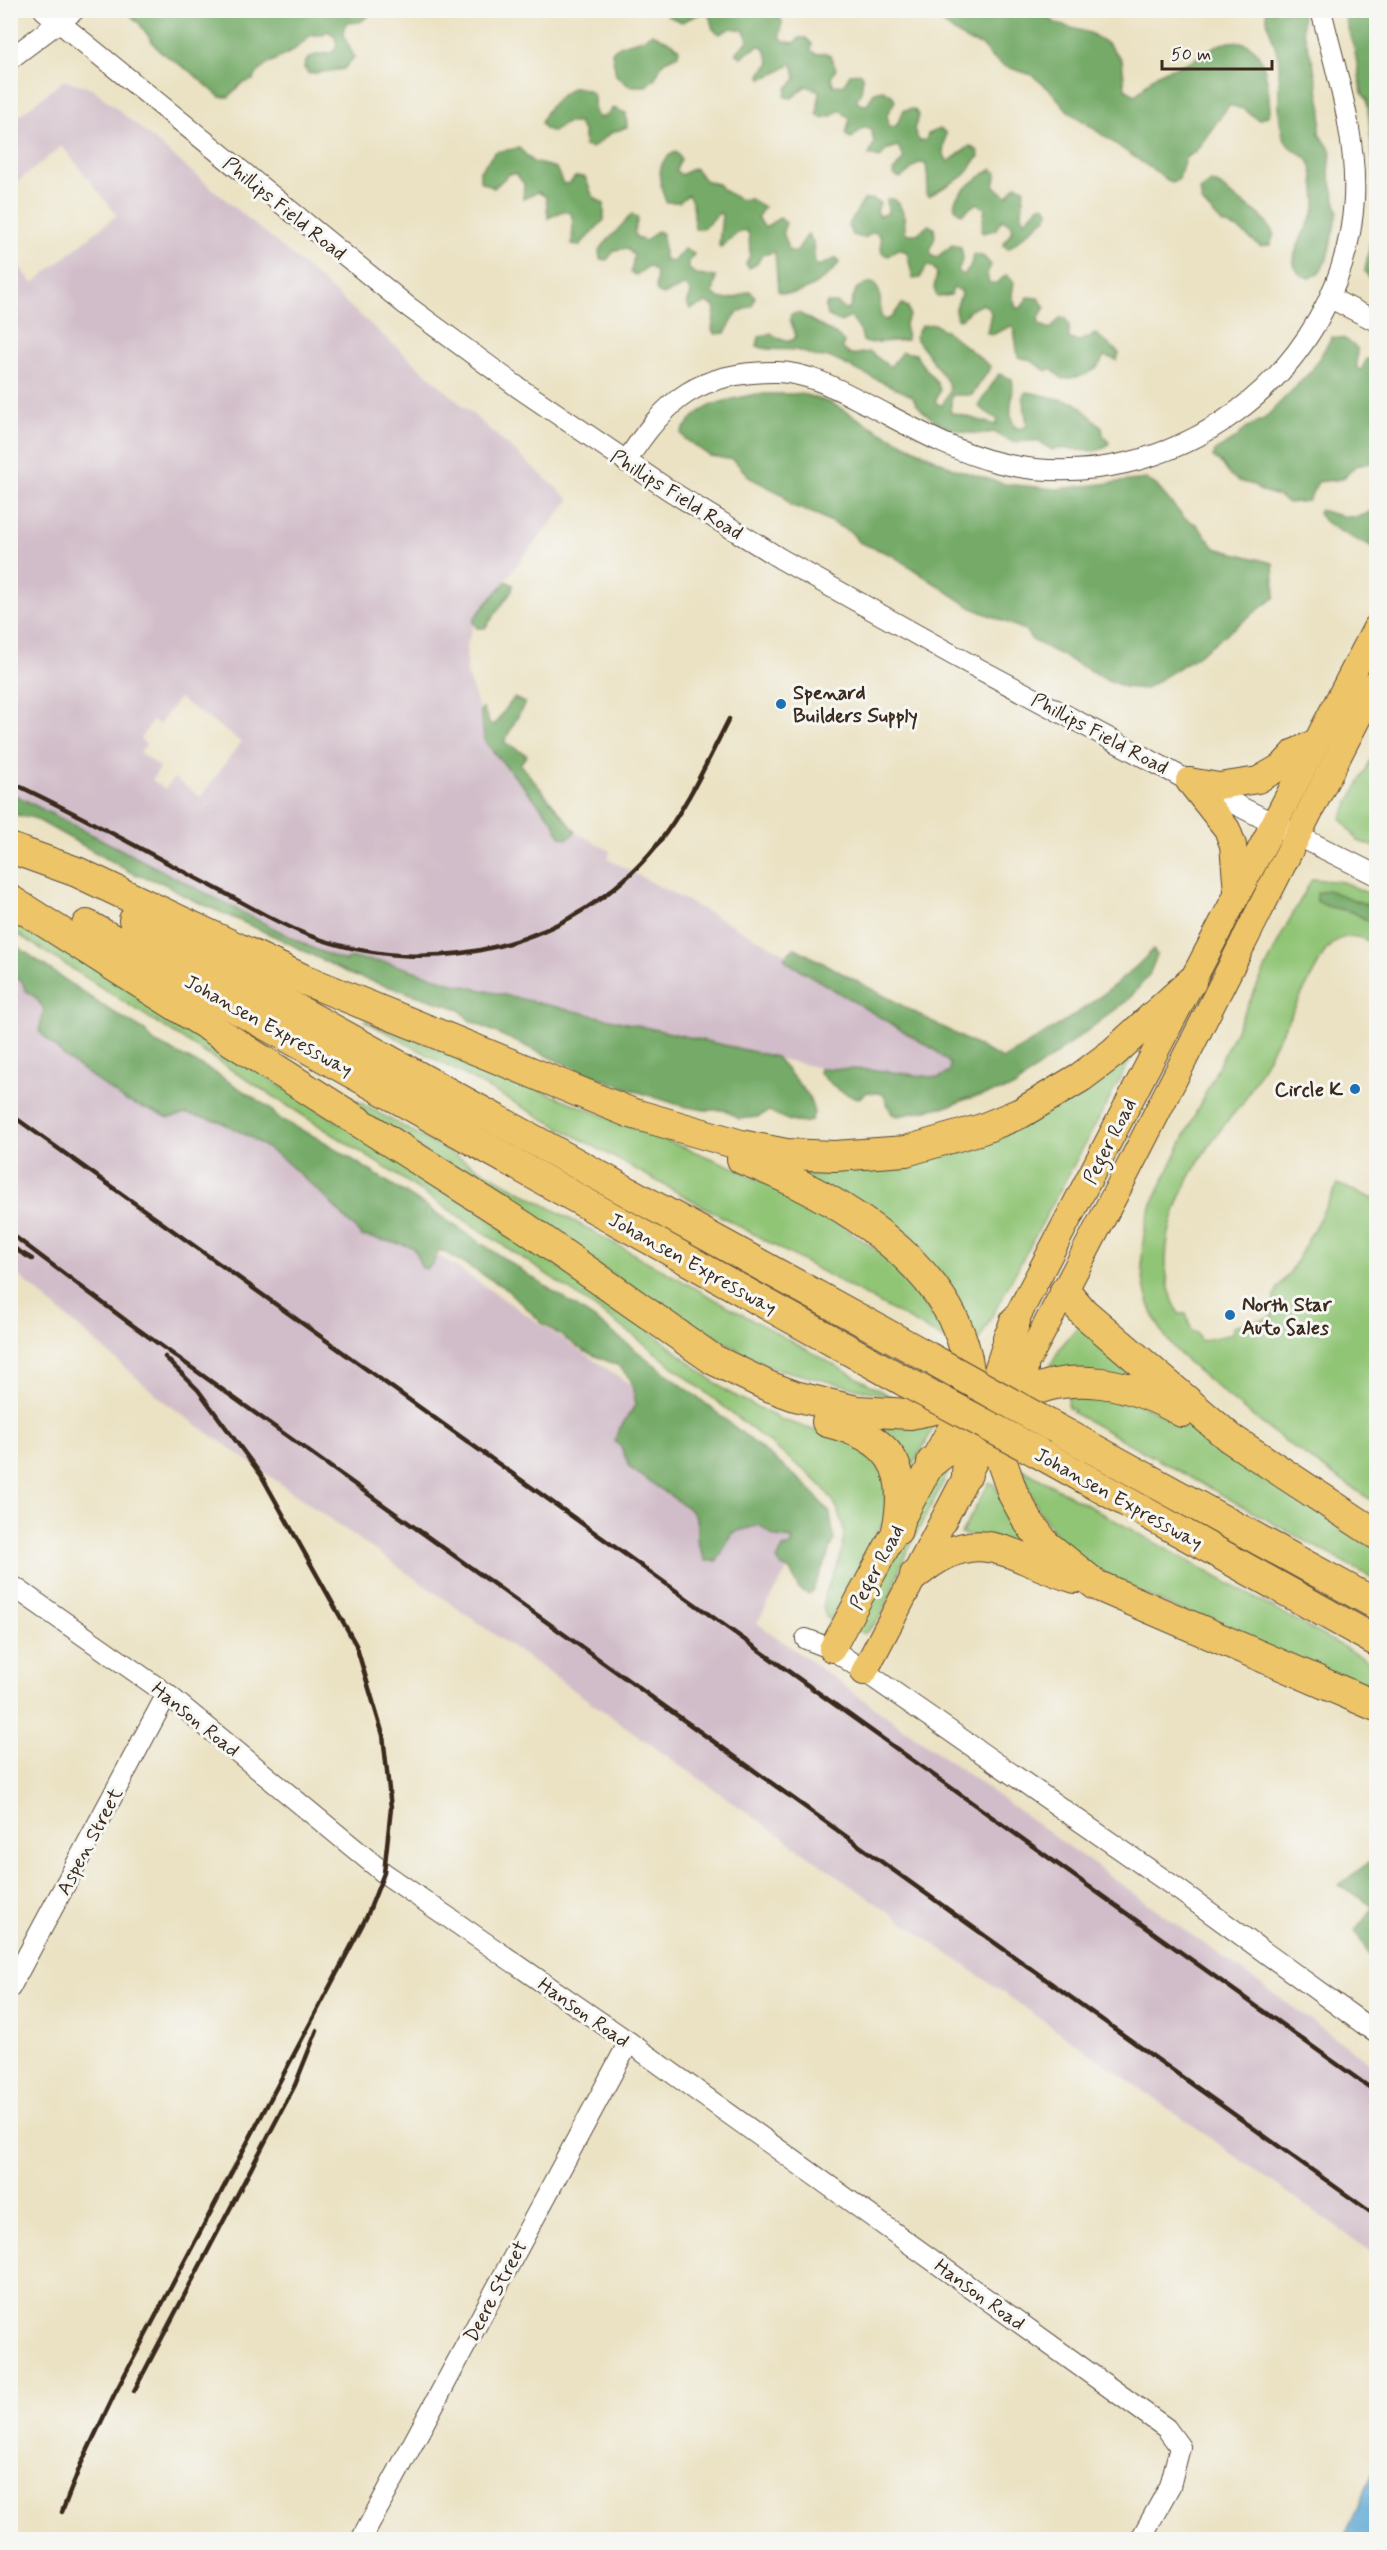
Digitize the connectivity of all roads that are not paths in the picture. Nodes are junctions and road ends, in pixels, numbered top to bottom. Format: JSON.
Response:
{"nodes":[{"id":1,"x":44,"y":10,"type":"edge"},
{"id":2,"x":75,"y":10,"type":"edge"},
{"id":3,"x":1321,"y":10,"type":"edge"},
{"id":4,"x":59,"y":23,"type":"junction"},
{"id":5,"x":10,"y":59,"type":"edge"},
{"id":6,"x":1330,"y":298,"type":"junction"},
{"id":7,"x":1377,"y":321,"type":"edge"},
{"id":8,"x":626,"y":462,"type":"junction"},
{"id":9,"x":1377,"y":628,"type":"edge"},
{"id":10,"x":1377,"y":682,"type":"edge"},
{"id":11,"x":1317,"y":741,"type":"junction"},
{"id":12,"x":1189,"y":781,"type":"junction"},
{"id":13,"x":1286,"y":828,"type":"junction"},
{"id":14,"x":10,"y":848,"type":"edge"},
{"id":15,"x":10,"y":854,"type":"edge"},
{"id":16,"x":1377,"y":875,"type":"edge"},
{"id":17,"x":10,"y":884,"type":"edge"},
{"id":18,"x":1237,"y":892,"type":"junction"},
{"id":19,"x":10,"y":900,"type":"edge"},
{"id":20,"x":1191,"y":982,"type":"junction"},
{"id":21,"x":631,"y":1113,"type":"junction"},
{"id":22,"x":1065,"y":1291,"type":"junction"},
{"id":23,"x":1015,"y":1322,"type":"joint"},
{"id":24,"x":714,"y":1360,"type":"junction"},
{"id":25,"x":1023,"y":1369,"type":"joint"},
{"id":26,"x":987,"y":1402,"type":"junction"},
{"id":27,"x":969,"y":1432,"type":"junction"},
{"id":28,"x":1230,"y":1438,"type":"junction"},
{"id":29,"x":932,"y":1462,"type":"junction"},
{"id":30,"x":967,"y":1474,"type":"junction"},
{"id":31,"x":897,"y":1530,"type":"junction"},
{"id":32,"x":1377,"y":1534,"type":"edge"},
{"id":33,"x":915,"y":1575,"type":"junction"},
{"id":34,"x":10,"y":1584,"type":"edge"},
{"id":35,"x":1096,"y":1585,"type":"junction"},
{"id":36,"x":1377,"y":1604,"type":"edge"},
{"id":37,"x":806,"y":1639,"type":"dead end"},
{"id":38,"x":1377,"y":1641,"type":"edge"},
{"id":39,"x":832,"y":1649,"type":"junction"},
{"id":40,"x":864,"y":1672,"type":"junction"},
{"id":41,"x":167,"y":1694,"type":"junction"},
{"id":42,"x":1377,"y":1706,"type":"edge"},
{"id":43,"x":10,"y":1988,"type":"edge"},
{"id":44,"x":1377,"y":2033,"type":"edge"},
{"id":45,"x":629,"y":2042,"type":"junction"},
{"id":46,"x":361,"y":2540,"type":"edge"},
{"id":47,"x":1140,"y":2540,"type":"edge"}],
"edges":[{"from":1,"to":4,"type":"street","name":"Phillips Field Road"},
{"from":2,"to":4,"type":"street"},
{"from":3,"to":6,"type":"street"},
{"from":4,"to":5,"type":"street"},
{"from":4,"to":8,"type":"street","name":"Phillips Field Road"},
{"from":6,"to":7,"type":"street"},
{"from":6,"to":8,"type":"street"},
{"from":8,"to":12,"type":"street","name":"Phillips Field Road"},
{"from":9,"to":11,"type":"main road","name":"Peger Road"},
{"from":10,"to":13,"type":"main road","name":"Peger Road"},
{"from":11,"to":12,"type":"main road"},
{"from":11,"to":13,"type":"main road","name":"Peger Road"},
{"from":12,"to":13,"type":"street","name":"Phillips Field Road"},
{"from":12,"to":18,"type":"main road"},
{"from":13,"to":16,"type":"street","name":"Phillips Field Road"},
{"from":13,"to":18,"type":"main road","name":"Peger Road"},
{"from":13,"to":22,"type":"main road","name":"Peger Road"},
{"from":14,"to":21,"type":"highway"},
{"from":15,"to":36,"type":"highway","name":"Johansen Expressway","bridge":true},
{"from":17,"to":38,"type":"highway","name":"Johansen Expressway","bridge":true},
{"from":18,"to":20,"type":"main road","name":"Peger Road"},
{"from":19,"to":24,"type":"highway"},
{"from":20,"to":21,"type":"highway"},
{"from":20,"to":23,"type":"main road","name":"Peger Road"},
{"from":21,"to":26,"type":"highway"},
{"from":22,"to":25,"type":"main road","name":"Peger Road"},
{"from":22,"to":28,"type":"highway"},
{"from":23,"to":26,"type":"highway"},
{"from":24,"to":26,"type":"highway"},
{"from":24,"to":31,"type":"highway"},
{"from":25,"to":26,"type":"highway"},
{"from":26,"to":27,"type":"highway"},
{"from":26,"to":28,"type":"highway"},
{"from":26,"to":29,"type":"main road","name":"Peger Road"},
{"from":26,"to":30,"type":"main road","name":"Peger Road"},
{"from":26,"to":35,"type":"highway"},
{"from":27,"to":29,"type":"highway"},
{"from":27,"to":30,"type":"highway"},
{"from":28,"to":32,"type":"highway"},
{"from":29,"to":31,"type":"main road","name":"Peger Road"},
{"from":30,"to":33,"type":"main road","name":"Peger Road"},
{"from":31,"to":39,"type":"main road","name":"Peger Road"},
{"from":33,"to":35,"type":"highway"},
{"from":33,"to":40,"type":"main road","name":"Peger Road"},
{"from":34,"to":41,"type":"street","name":"Hanson Road"},
{"from":35,"to":42,"type":"highway"},
{"from":37,"to":39,"type":"street"},
{"from":39,"to":40,"type":"street"},
{"from":40,"to":44,"type":"street"},
{"from":41,"to":43,"type":"street","name":"Aspen Street"},
{"from":41,"to":45,"type":"street","name":"Hanson Road"},
{"from":45,"to":46,"type":"street","name":"Deere Street"},
{"from":45,"to":47,"type":"street","name":"Hanson Road"}]}
